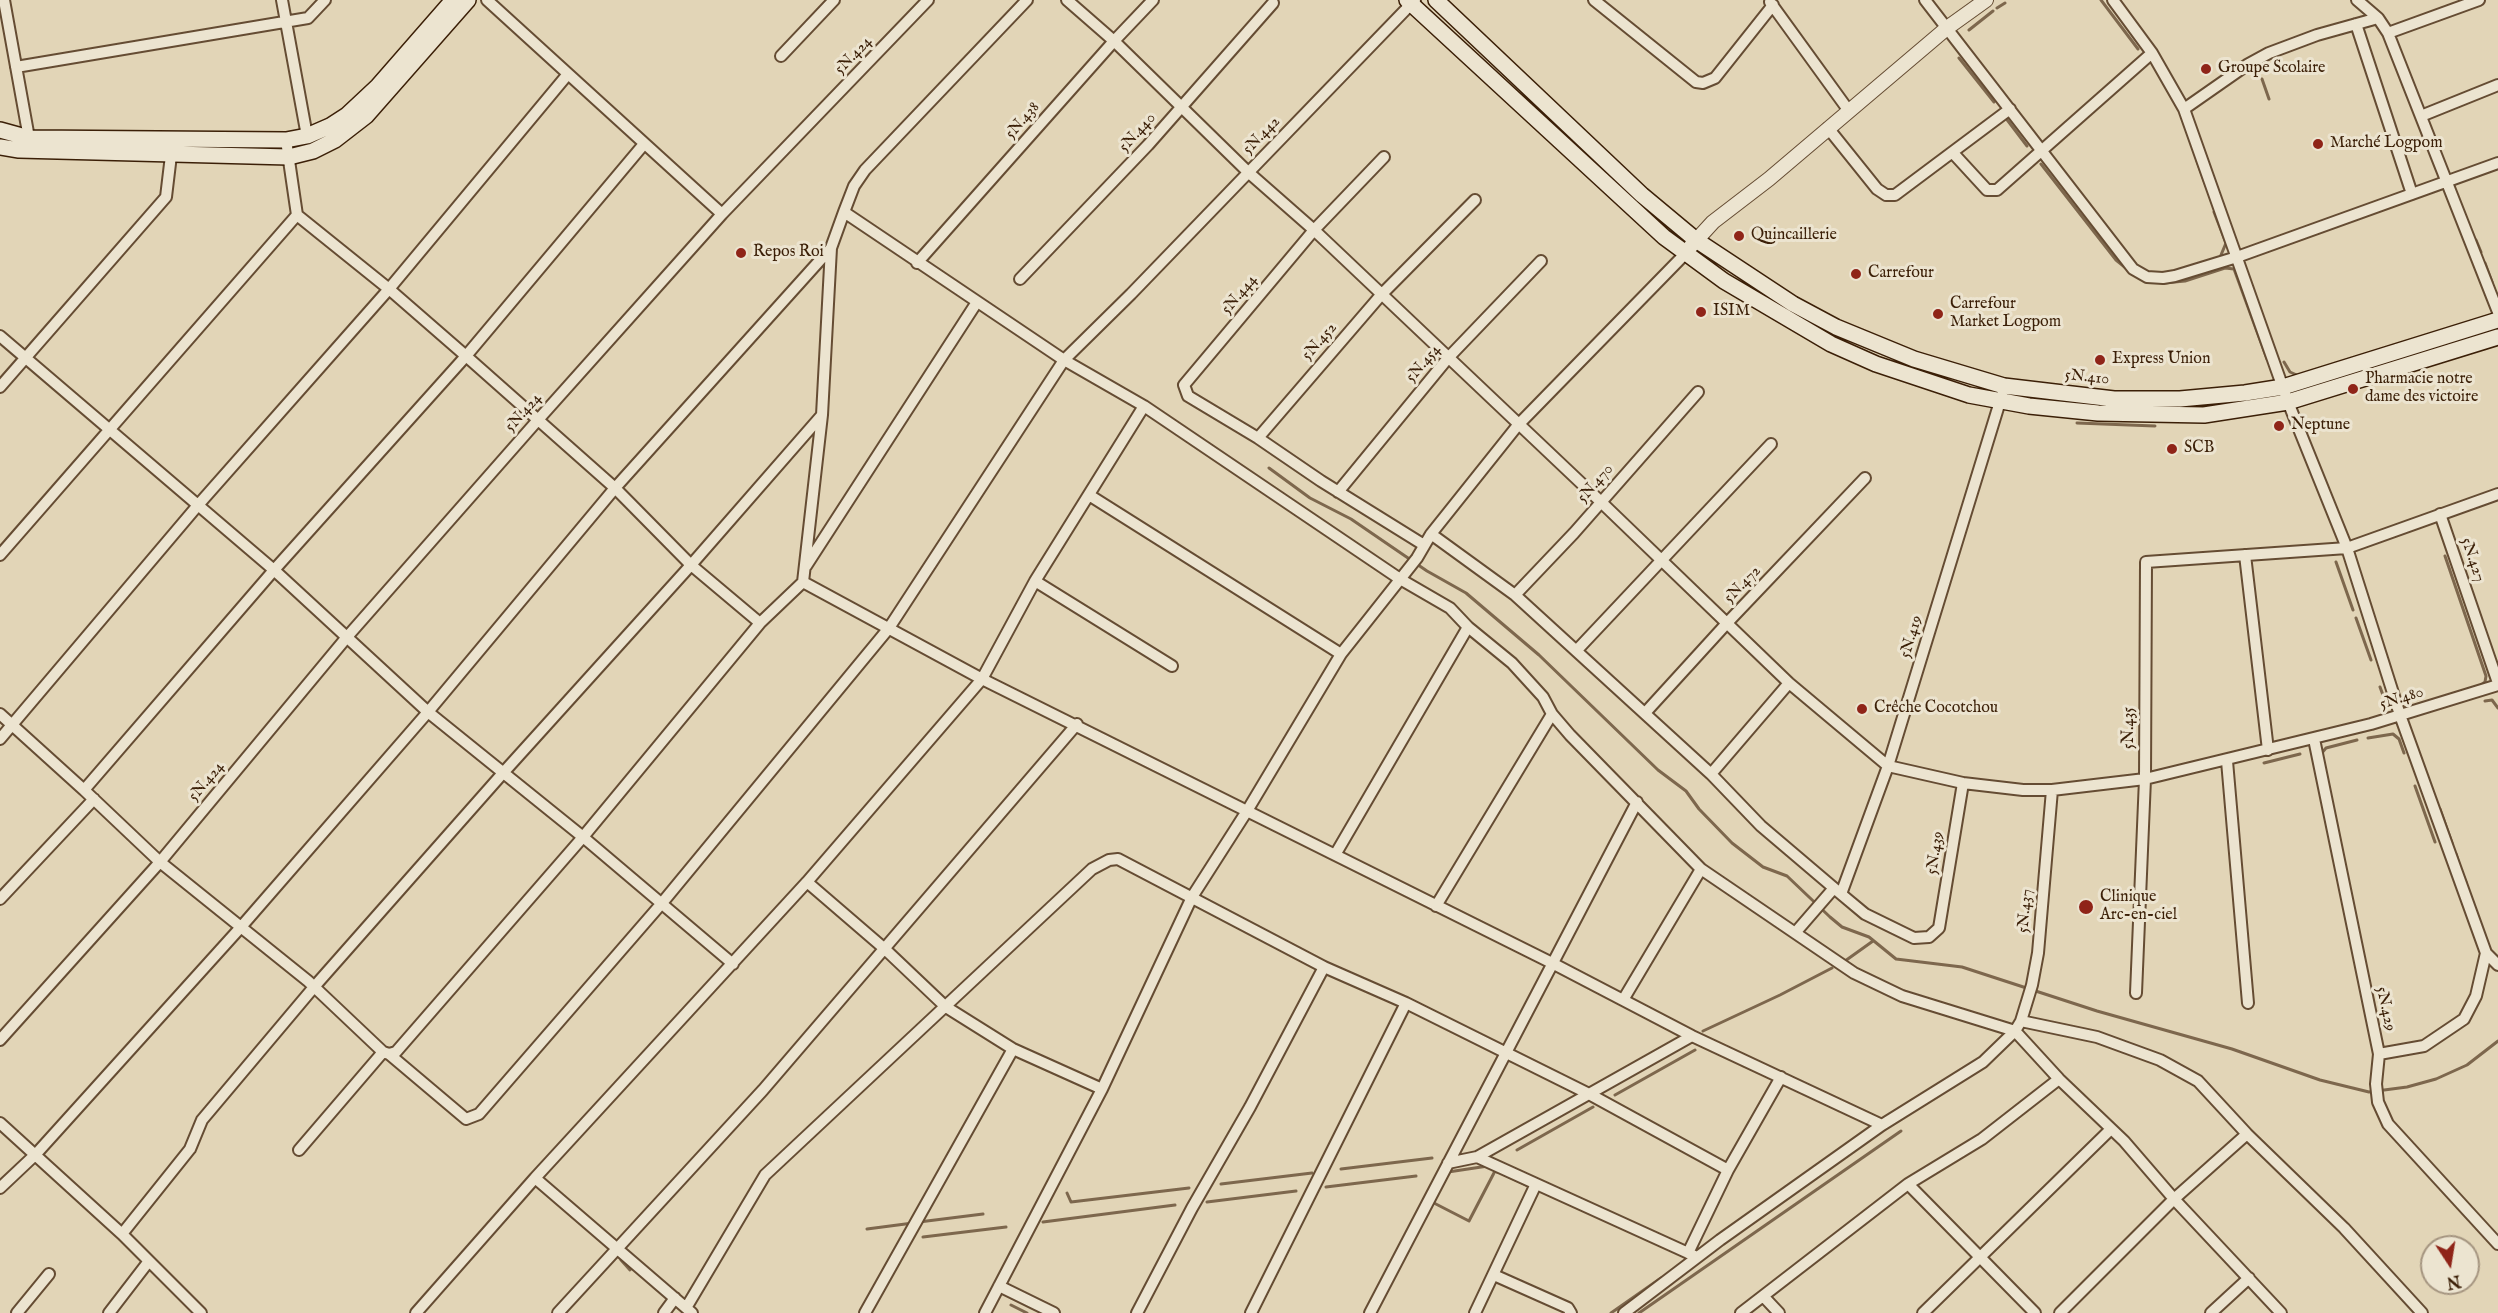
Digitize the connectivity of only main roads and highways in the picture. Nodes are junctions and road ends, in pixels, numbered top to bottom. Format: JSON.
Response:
{"nodes":[{"id":1,"x":468,"y":0,"type":"edge"},
{"id":2,"x":1436,"y":0,"type":"edge"},
{"id":3,"x":1411,"y":1,"type":"edge"},
{"id":4,"x":447,"y":2,"type":"edge"},
{"id":5,"x":0,"y":130,"type":"edge"},
{"id":6,"x":0,"y":147,"type":"edge"},
{"id":7,"x":1612,"y":166,"type":"junction"},
{"id":8,"x":1601,"y":178,"type":"junction"},
{"id":9,"x":2498,"y":320,"type":"edge"},
{"id":10,"x":2498,"y":337,"type":"edge"}],
"edges":[{"from":1,"to":6,"type":"main road"},
{"from":2,"to":7,"type":"main road","name":"5N.410"},
{"from":3,"to":8,"type":"main road"},
{"from":4,"to":5,"type":"main road"},
{"from":7,"to":8,"type":"main road"},
{"from":7,"to":9,"type":"main road","name":"5N.410"},
{"from":8,"to":10,"type":"main road"}]}
